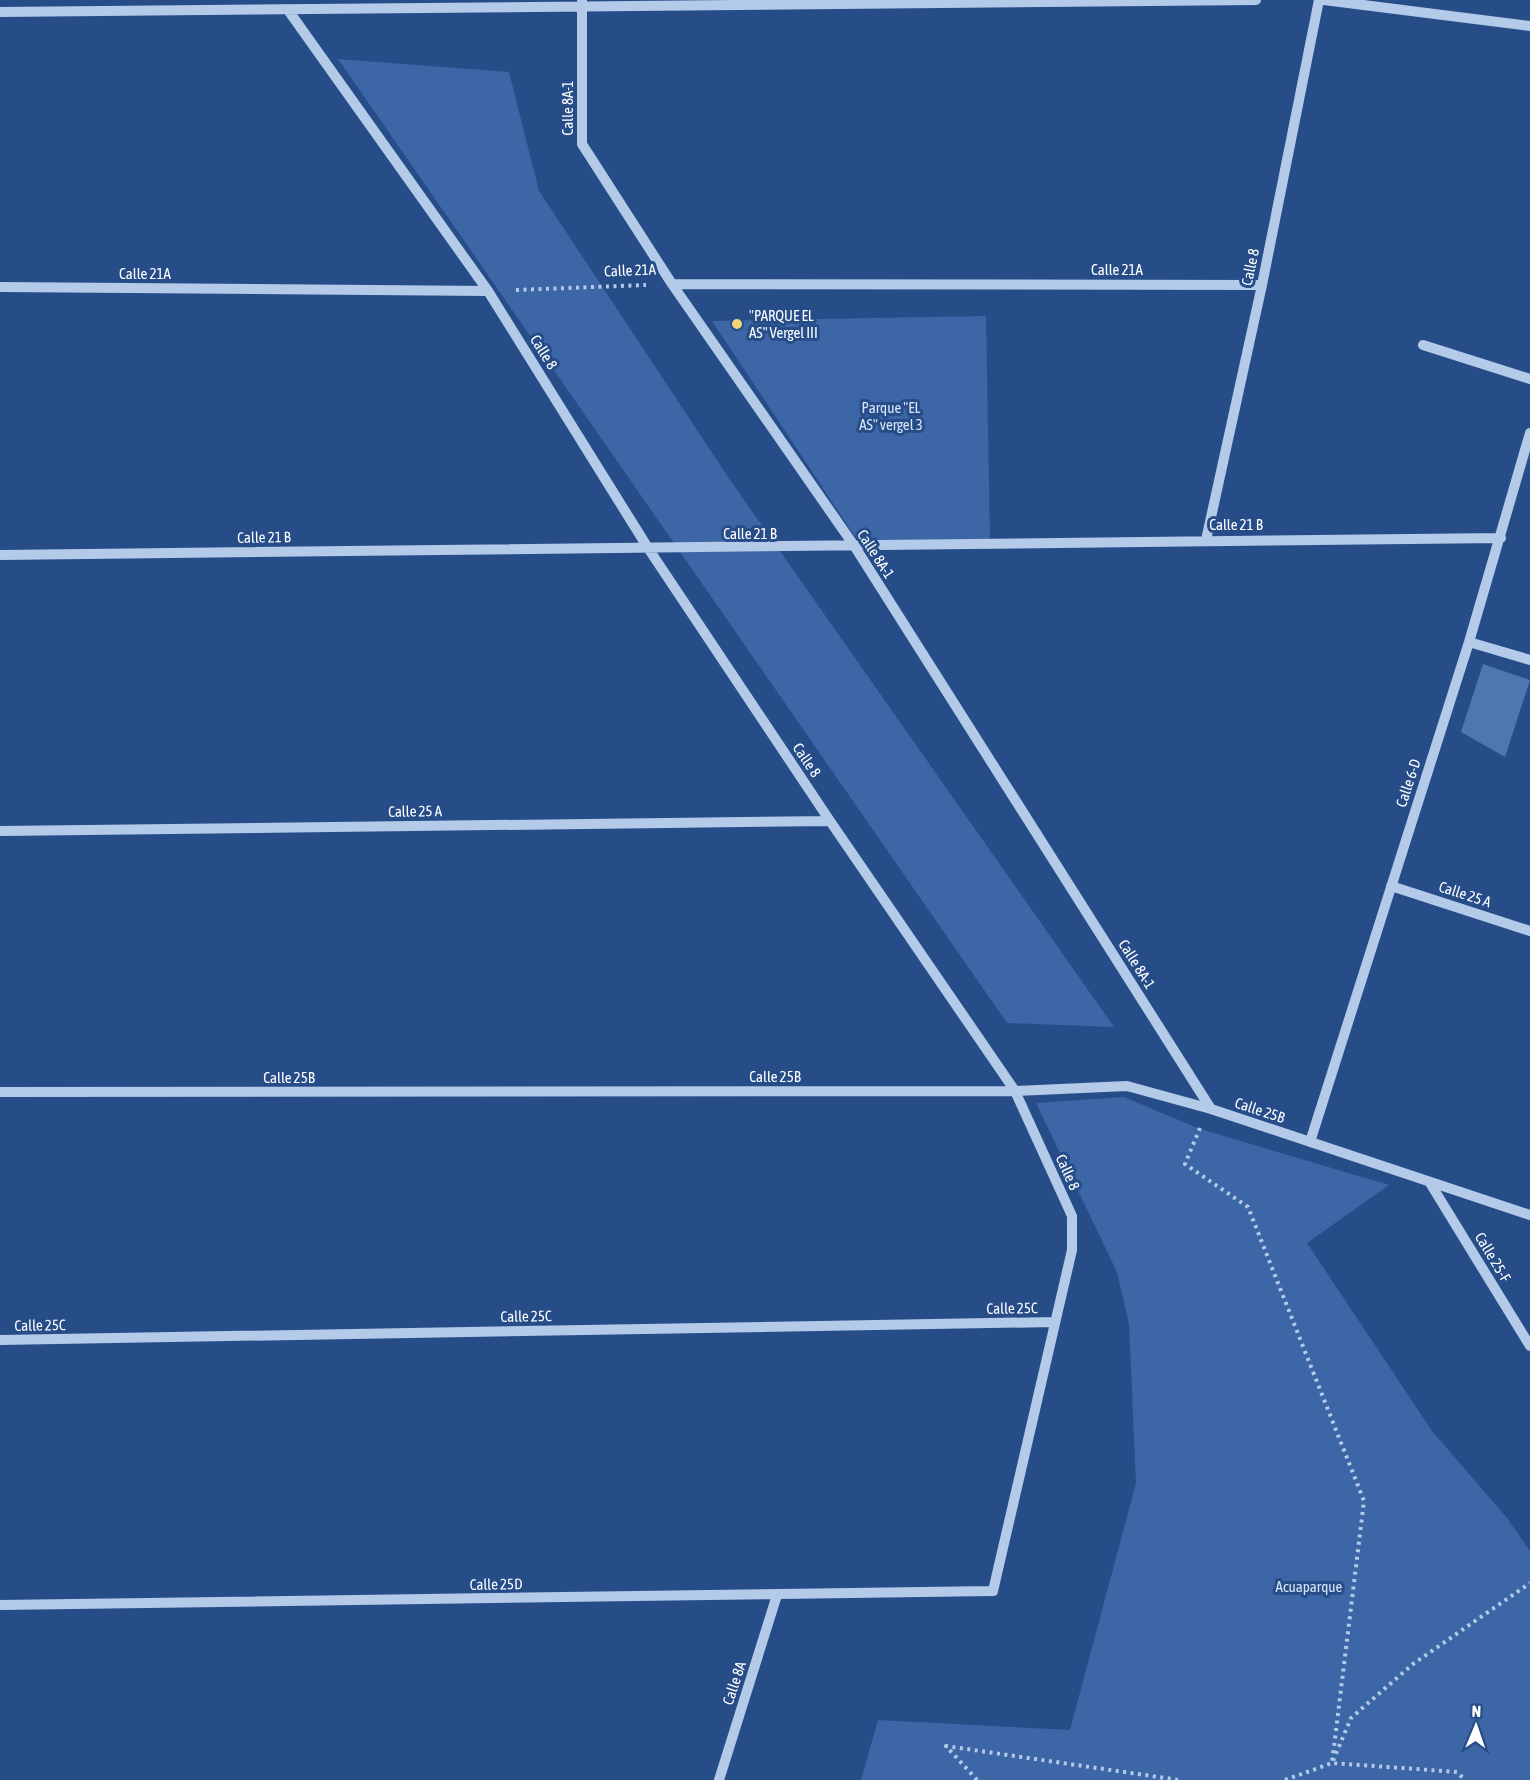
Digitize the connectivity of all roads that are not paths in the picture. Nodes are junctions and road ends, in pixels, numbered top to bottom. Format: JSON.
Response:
{"nodes":[{"id":1,"x":1256,"y":0,"type":"edge"},
{"id":2,"x":1319,"y":0,"type":"edge"},
{"id":3,"x":1324,"y":0,"type":"edge"},
{"id":4,"x":582,"y":4,"type":"edge"},
{"id":5,"x":288,"y":10,"type":"junction"},
{"id":6,"x":0,"y":12,"type":"edge"},
{"id":7,"x":1530,"y":26,"type":"edge"},
{"id":8,"x":672,"y":284,"type":"junction"},
{"id":9,"x":1262,"y":285,"type":"junction"},
{"id":10,"x":0,"y":287,"type":"edge"},
{"id":11,"x":488,"y":291,"type":"junction"},
{"id":12,"x":1423,"y":345,"type":"dead end"},
{"id":13,"x":1530,"y":379,"type":"edge"},
{"id":14,"x":1530,"y":433,"type":"edge"},
{"id":15,"x":1501,"y":538,"type":"junction"},
{"id":16,"x":1206,"y":540,"type":"junction"},
{"id":17,"x":855,"y":547,"type":"junction"},
{"id":18,"x":648,"y":548,"type":"junction"},
{"id":19,"x":0,"y":555,"type":"edge"},
{"id":20,"x":1469,"y":642,"type":"junction"},
{"id":21,"x":1530,"y":660,"type":"edge"},
{"id":22,"x":830,"y":821,"type":"junction"},
{"id":23,"x":0,"y":831,"type":"edge"},
{"id":24,"x":1391,"y":886,"type":"junction"},
{"id":25,"x":1530,"y":931,"type":"edge"},
{"id":26,"x":1015,"y":1091,"type":"junction"},
{"id":27,"x":0,"y":1092,"type":"edge"},
{"id":28,"x":1211,"y":1109,"type":"junction"},
{"id":29,"x":1310,"y":1142,"type":"junction"},
{"id":30,"x":1430,"y":1183,"type":"junction"},
{"id":31,"x":1530,"y":1215,"type":"edge"},
{"id":32,"x":1053,"y":1322,"type":"junction"},
{"id":33,"x":0,"y":1340,"type":"edge"},
{"id":34,"x":1530,"y":1346,"type":"edge"},
{"id":35,"x":993,"y":1591,"type":"joint"},
{"id":36,"x":777,"y":1595,"type":"junction"},
{"id":37,"x":0,"y":1605,"type":"edge"},
{"id":38,"x":719,"y":1780,"type":"edge"}],
"edges":[{"from":1,"to":4,"type":"street"},
{"from":2,"to":9,"type":"street","name":"Calle 8"},
{"from":3,"to":7,"type":"street"},
{"from":4,"to":5,"type":"street"},
{"from":4,"to":8,"type":"street","name":"Calle 8A-1"},
{"from":5,"to":6,"type":"street"},
{"from":5,"to":11,"type":"street","name":"Calle 8"},
{"from":8,"to":9,"type":"street","name":"Calle 21A"},
{"from":8,"to":17,"type":"street","name":"Calle 8A-1"},
{"from":9,"to":16,"type":"street","name":"Calle 8"},
{"from":10,"to":11,"type":"street","name":"Calle 21A"},
{"from":11,"to":18,"type":"street","name":"Calle 8"},
{"from":12,"to":13,"type":"street"},
{"from":14,"to":15,"type":"street","name":"Calle 6-D"},
{"from":15,"to":16,"type":"street","name":"Calle 21 B"},
{"from":15,"to":20,"type":"street","name":"Calle 6-D"},
{"from":16,"to":17,"type":"street","name":"Calle 21 B"},
{"from":17,"to":18,"type":"street","name":"Calle 21 B"},
{"from":17,"to":28,"type":"street","name":"Calle 8A-1"},
{"from":18,"to":19,"type":"street","name":"Calle 21 B"},
{"from":18,"to":22,"type":"street","name":"Calle 8"},
{"from":20,"to":21,"type":"street"},
{"from":20,"to":24,"type":"street","name":"Calle 6-D"},
{"from":22,"to":23,"type":"street","name":"Calle 25 A"},
{"from":22,"to":26,"type":"street","name":"Calle 8"},
{"from":24,"to":25,"type":"street","name":"Calle 25 A"},
{"from":24,"to":29,"type":"street","name":"Calle 6-D"},
{"from":26,"to":27,"type":"street","name":"Calle 25B"},
{"from":26,"to":28,"type":"street","name":"Calle 25B"},
{"from":26,"to":32,"type":"street","name":"Calle 8"},
{"from":28,"to":29,"type":"street","name":"Calle 25B"},
{"from":29,"to":30,"type":"street","name":"Calle 25B"},
{"from":30,"to":31,"type":"street","name":"Calle 25B"},
{"from":30,"to":34,"type":"street","name":"Calle 25-F"},
{"from":32,"to":33,"type":"street","name":"Calle 25C"},
{"from":32,"to":35,"type":"street","name":"Calle 8"},
{"from":35,"to":36,"type":"street","name":"Calle 25D"},
{"from":36,"to":37,"type":"street","name":"Calle 25D"},
{"from":36,"to":38,"type":"street","name":"Calle 8A"}]}
